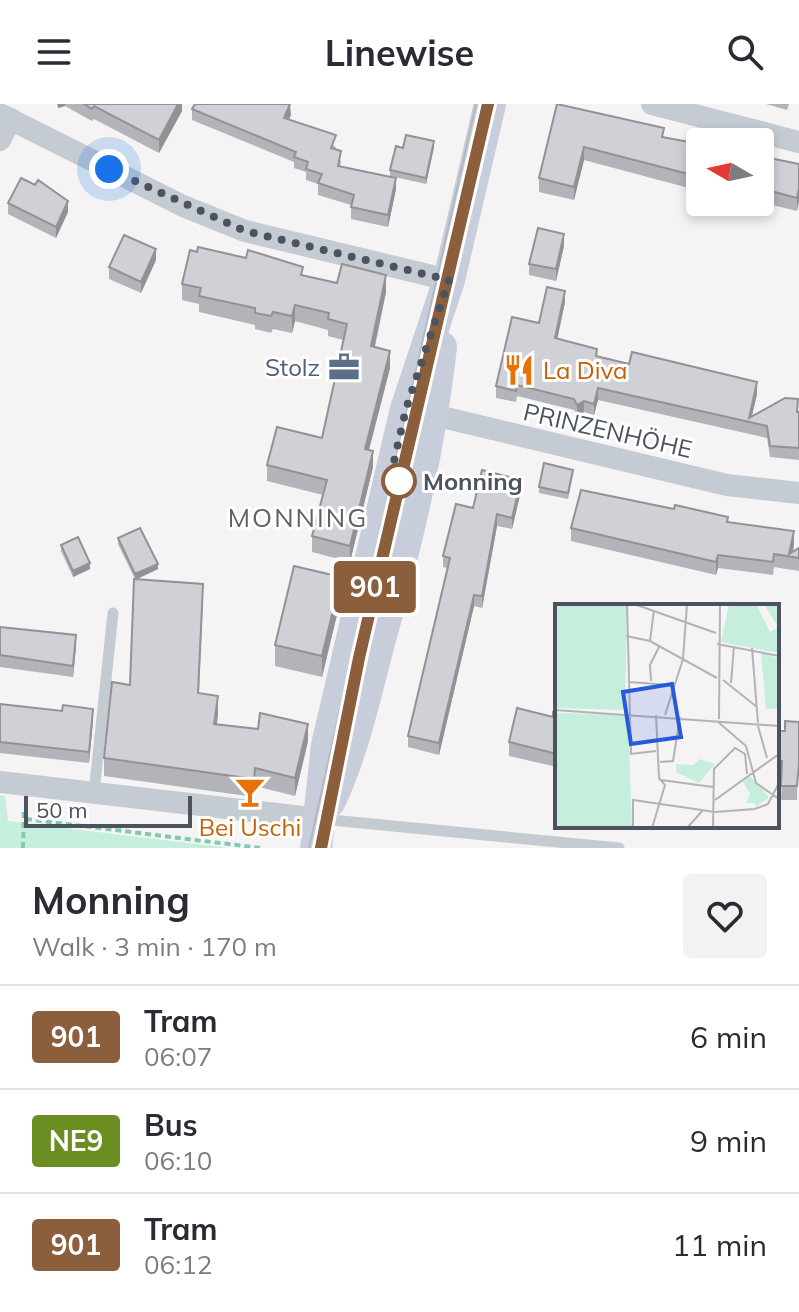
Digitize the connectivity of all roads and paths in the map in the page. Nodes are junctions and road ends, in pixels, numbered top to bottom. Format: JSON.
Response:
{"nodes":[{"id":1,"x":490,"y":104,"type":"edge"},
{"id":2,"x":652,"y":104,"type":"edge"},
{"id":3,"x":5,"y":116,"type":"edge"},
{"id":4,"x":0,"y":140,"type":"edge"},
{"id":5,"x":799,"y":142,"type":"edge"},
{"id":6,"x":449,"y":280,"type":"junction"},
{"id":7,"x":420,"y":412,"type":"junction"},
{"id":8,"x":799,"y":493,"type":"edge"},
{"id":9,"x":113,"y":613,"type":"dead end"},
{"id":10,"x":11,"y":784,"type":"edge"},
{"id":11,"x":94,"y":794,"type":"junction"},
{"id":12,"x":26,"y":819,"type":"junction"},
{"id":13,"x":318,"y":833,"type":"edge"},
{"id":14,"x":23,"y":848,"type":"edge"},
{"id":15,"x":260,"y":848,"type":"edge"},
{"id":16,"x":619,"y":848,"type":"edge"}],
"edges":[{"from":1,"to":6,"type":"main road"},
{"from":2,"to":5,"type":"street"},
{"from":3,"to":4,"type":"street"},
{"from":3,"to":6,"type":"street"},
{"from":6,"to":7,"type":"main road"},
{"from":7,"to":8,"type":"street","name":"PRINZENHÖHE"},
{"from":7,"to":13,"type":"main road"},
{"from":9,"to":11,"type":"lane"},
{"from":10,"to":11,"type":"street"},
{"from":10,"to":12,"type":"path"},
{"from":11,"to":13,"type":"street"},
{"from":12,"to":14,"type":"path"},
{"from":12,"to":15,"type":"path"},
{"from":13,"to":16,"type":"lane"}]}
